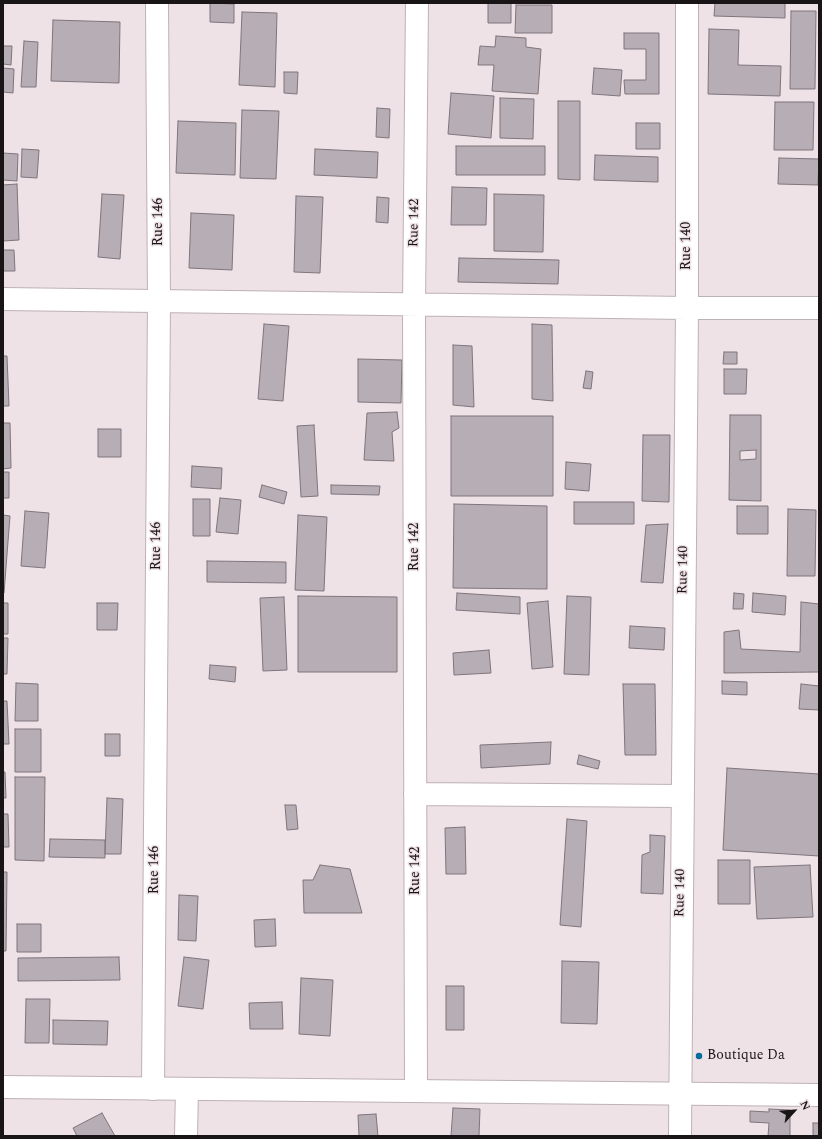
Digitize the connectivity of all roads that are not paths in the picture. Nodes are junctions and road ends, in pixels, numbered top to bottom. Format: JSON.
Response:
{"nodes":[{"id":1,"x":157,"y":3,"type":"edge"},
{"id":2,"x":417,"y":3,"type":"edge"},
{"id":3,"x":687,"y":3,"type":"edge"},
{"id":4,"x":3,"y":299,"type":"edge"},
{"id":5,"x":159,"y":301,"type":"junction"},
{"id":6,"x":414,"y":305,"type":"junction"},
{"id":7,"x":687,"y":308,"type":"junction"},
{"id":8,"x":819,"y":308,"type":"edge"},
{"id":9,"x":416,"y":794,"type":"junction"},
{"id":10,"x":682,"y":796,"type":"junction"},
{"id":11,"x":3,"y":1088,"type":"edge"},
{"id":12,"x":153,"y":1089,"type":"junction"},
{"id":13,"x":187,"y":1089,"type":"junction"},
{"id":14,"x":416,"y":1091,"type":"junction"},
{"id":15,"x":680,"y":1093,"type":"junction"},
{"id":16,"x":819,"y":1094,"type":"edge"},
{"id":17,"x":186,"y":1136,"type":"edge"},
{"id":18,"x":680,"y":1136,"type":"edge"}],
"edges":[{"from":1,"to":5,"type":"street","name":"Rue 146"},
{"from":2,"to":6,"type":"street","name":"Rue 142"},
{"from":3,"to":7,"type":"street","name":"Rue 140"},
{"from":4,"to":5,"type":"street"},
{"from":5,"to":6,"type":"street"},
{"from":5,"to":12,"type":"street","name":"Rue 146"},
{"from":6,"to":7,"type":"street"},
{"from":6,"to":9,"type":"street","name":"Rue 142"},
{"from":7,"to":8,"type":"street"},
{"from":7,"to":10,"type":"street","name":"Rue 140"},
{"from":9,"to":10,"type":"street"},
{"from":9,"to":14,"type":"street","name":"Rue 142"},
{"from":10,"to":15,"type":"street","name":"Rue 140"},
{"from":11,"to":12,"type":"street"},
{"from":12,"to":13,"type":"street"},
{"from":13,"to":14,"type":"street"},
{"from":13,"to":17,"type":"street"},
{"from":14,"to":15,"type":"street"},
{"from":15,"to":16,"type":"street"},
{"from":15,"to":18,"type":"street","name":"Rue 140"}]}
